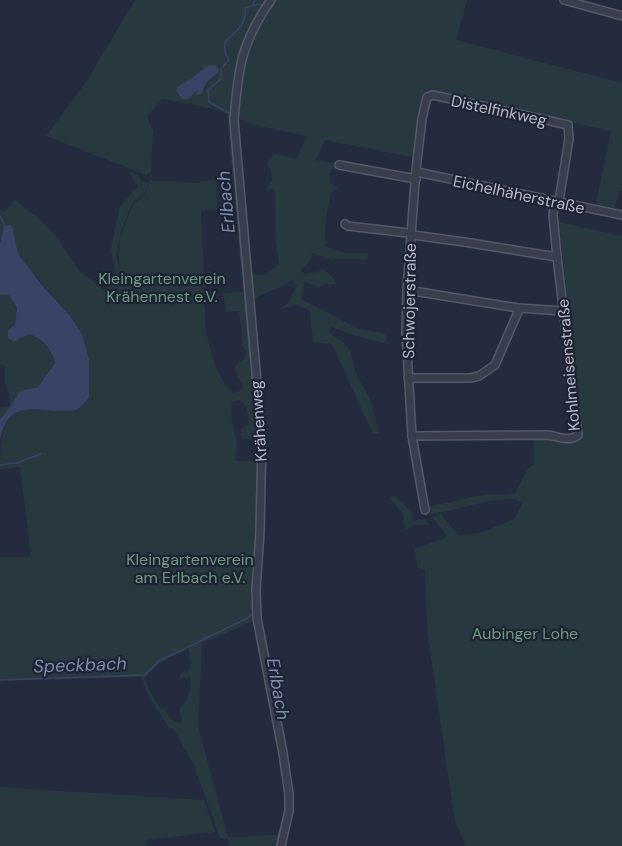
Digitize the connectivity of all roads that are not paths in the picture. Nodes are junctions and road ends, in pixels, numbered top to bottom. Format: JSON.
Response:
{"nodes":[{"id":1,"x":271,"y":0,"type":"edge"},
{"id":2,"x":564,"y":0,"type":"edge"},
{"id":3,"x":622,"y":16,"type":"edge"},
{"id":4,"x":431,"y":95,"type":"joint"},
{"id":5,"x":568,"y":125,"type":"joint"},
{"id":6,"x":339,"y":165,"type":"dead end"},
{"id":7,"x":416,"y":176,"type":"junction"},
{"id":8,"x":557,"y":202,"type":"junction"},
{"id":9,"x":622,"y":215,"type":"edge"},
{"id":10,"x":345,"y":224,"type":"dead end"},
{"id":11,"x":410,"y":234,"type":"junction"},
{"id":12,"x":557,"y":258,"type":"junction"},
{"id":13,"x":407,"y":290,"type":"junction"},
{"id":14,"x":518,"y":308,"type":"junction"},
{"id":15,"x":563,"y":311,"type":"junction"},
{"id":16,"x":408,"y":378,"type":"junction"},
{"id":17,"x":412,"y":436,"type":"junction"},
{"id":18,"x":425,"y":510,"type":"dead end"},
{"id":19,"x":281,"y":846,"type":"edge"}],
"edges":[{"from":1,"to":19,"type":"street","name":"Krähenweg"},
{"from":2,"to":3,"type":"street"},
{"from":4,"to":5,"type":"street","name":"Distelfinkweg"},
{"from":4,"to":7,"type":"street","name":"Schwojerstraße"},
{"from":5,"to":8,"type":"street","name":"Kohlmeisenstraße"},
{"from":6,"to":7,"type":"street","name":"Eichelhäherstraße"},
{"from":7,"to":8,"type":"street","name":"Eichelhäherstraße"},
{"from":7,"to":11,"type":"street","name":"Schwojerstraße"},
{"from":8,"to":9,"type":"street","name":"Eichelhäherstraße"},
{"from":8,"to":12,"type":"street","name":"Kohlmeisenstraße"},
{"from":10,"to":11,"type":"street"},
{"from":11,"to":12,"type":"street"},
{"from":11,"to":13,"type":"street","name":"Schwojerstraße"},
{"from":12,"to":15,"type":"street","name":"Kohlmeisenstraße"},
{"from":13,"to":14,"type":"street"},
{"from":13,"to":16,"type":"street","name":"Schwojerstraße"},
{"from":14,"to":15,"type":"street"},
{"from":14,"to":16,"type":"street"},
{"from":15,"to":17,"type":"street","name":"Kohlmeisenstraße"},
{"from":16,"to":17,"type":"street","name":"Schwojerstraße"},
{"from":17,"to":18,"type":"street","name":"Schwojerstraße"}]}
